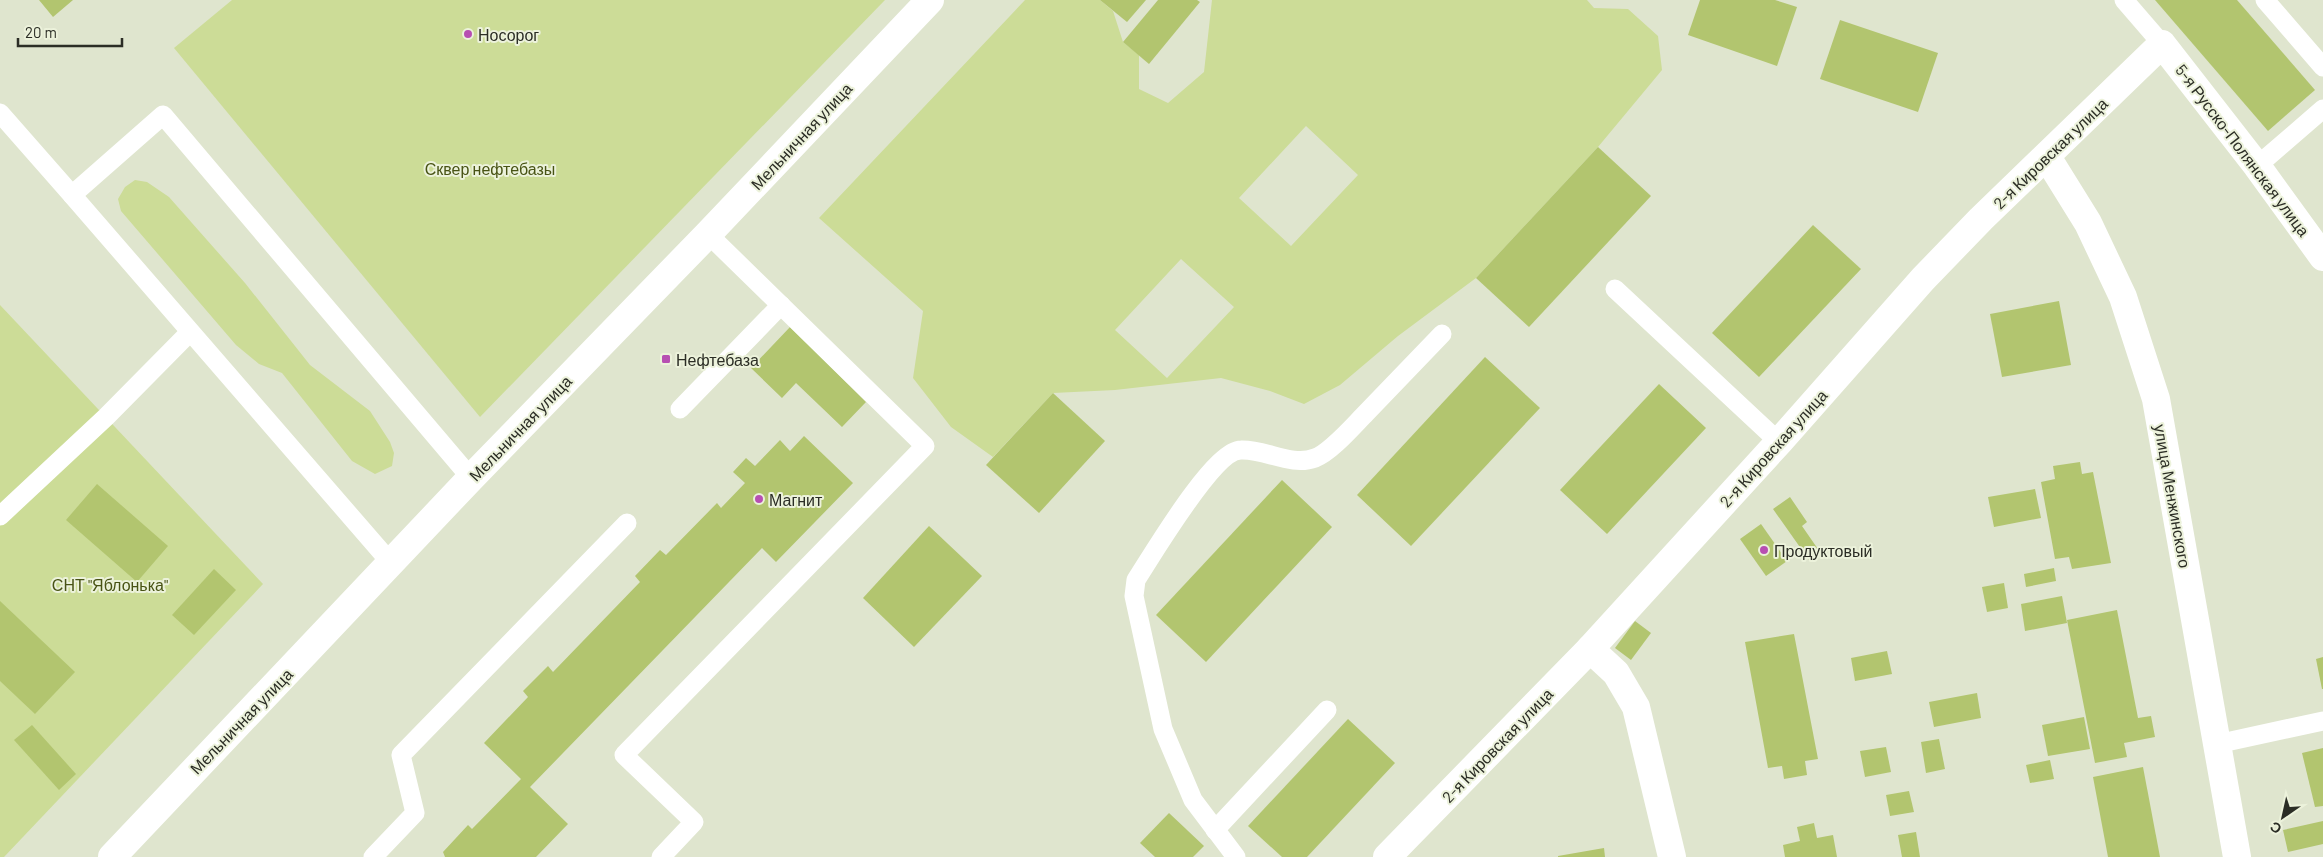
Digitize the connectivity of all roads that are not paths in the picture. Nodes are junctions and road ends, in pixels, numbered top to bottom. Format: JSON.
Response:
{"nodes":[{"id":1,"x":930,"y":0,"type":"edge"},
{"id":2,"x":2124,"y":0,"type":"edge"},
{"id":3,"x":2265,"y":0,"type":"edge"},
{"id":4,"x":2162,"y":44,"type":"junction"},
{"id":5,"x":2323,"y":67,"type":"edge"},
{"id":6,"x":2323,"y":108,"type":"edge"},
{"id":7,"x":0,"y":114,"type":"edge"},
{"id":8,"x":2047,"y":156,"type":"junction"},
{"id":9,"x":2257,"y":166,"type":"junction"},
{"id":10,"x":72,"y":196,"type":"junction"},
{"id":11,"x":708,"y":234,"type":"junction"},
{"id":12,"x":2323,"y":257,"type":"edge"},
{"id":13,"x":1615,"y":289,"type":"dead end"},
{"id":14,"x":781,"y":305,"type":"junction"},
{"id":15,"x":190,"y":332,"type":"junction"},
{"id":16,"x":1442,"y":334,"type":"dead end"},
{"id":17,"x":680,"y":409,"type":"dead end"},
{"id":18,"x":1779,"y":442,"type":"junction"},
{"id":19,"x":471,"y":478,"type":"junction"},
{"id":20,"x":0,"y":516,"type":"edge"},
{"id":21,"x":627,"y":523,"type":"dead end"},
{"id":22,"x":391,"y":563,"type":"junction"},
{"id":23,"x":1590,"y":649,"type":"junction"},
{"id":24,"x":1327,"y":710,"type":"dead end"},
{"id":25,"x":2323,"y":721,"type":"edge"},
{"id":26,"x":2218,"y":744,"type":"junction"},
{"id":27,"x":1215,"y":830,"type":"junction"},
{"id":28,"x":112,"y":857,"type":"edge"},
{"id":29,"x":373,"y":857,"type":"edge"},
{"id":30,"x":661,"y":857,"type":"edge"},
{"id":31,"x":1236,"y":857,"type":"edge"},
{"id":32,"x":1387,"y":857,"type":"edge"},
{"id":33,"x":1672,"y":857,"type":"edge"},
{"id":34,"x":2236,"y":857,"type":"edge"}],
"edges":[{"from":1,"to":11,"type":"street","name":"Мельничная улица"},
{"from":2,"to":4,"type":"lane"},
{"from":3,"to":5,"type":"lane"},
{"from":4,"to":8,"type":"street","name":"2-я Кировская улица"},
{"from":4,"to":9,"type":"street","name":"5-я Русско-Полянская улица"},
{"from":6,"to":9,"type":"lane"},
{"from":7,"to":10,"type":"lane"},
{"from":8,"to":18,"type":"street","name":"2-я Кировская улица"},
{"from":8,"to":26,"type":"street","name":"улица Менжинского"},
{"from":9,"to":12,"type":"street","name":"5-я Русско-Полянская улица"},
{"from":10,"to":15,"type":"lane"},
{"from":10,"to":19,"type":"lane"},
{"from":11,"to":14,"type":"lane"},
{"from":11,"to":19,"type":"street","name":"Мельничная улица"},
{"from":13,"to":18,"type":"lane"},
{"from":14,"to":17,"type":"lane"},
{"from":14,"to":30,"type":"lane"},
{"from":15,"to":20,"type":"lane"},
{"from":15,"to":22,"type":"lane"},
{"from":16,"to":27,"type":"lane"},
{"from":18,"to":23,"type":"street","name":"2-я Кировская улица"},
{"from":19,"to":22,"type":"street","name":"Мельничная улица"},
{"from":21,"to":29,"type":"lane"},
{"from":22,"to":28,"type":"street","name":"Мельничная улица"},
{"from":23,"to":32,"type":"street","name":"2-я Кировская улица"},
{"from":23,"to":33,"type":"street"},
{"from":24,"to":27,"type":"lane"},
{"from":25,"to":26,"type":"lane"},
{"from":26,"to":34,"type":"street","name":"улица Менжинского"},
{"from":27,"to":31,"type":"lane"}]}
